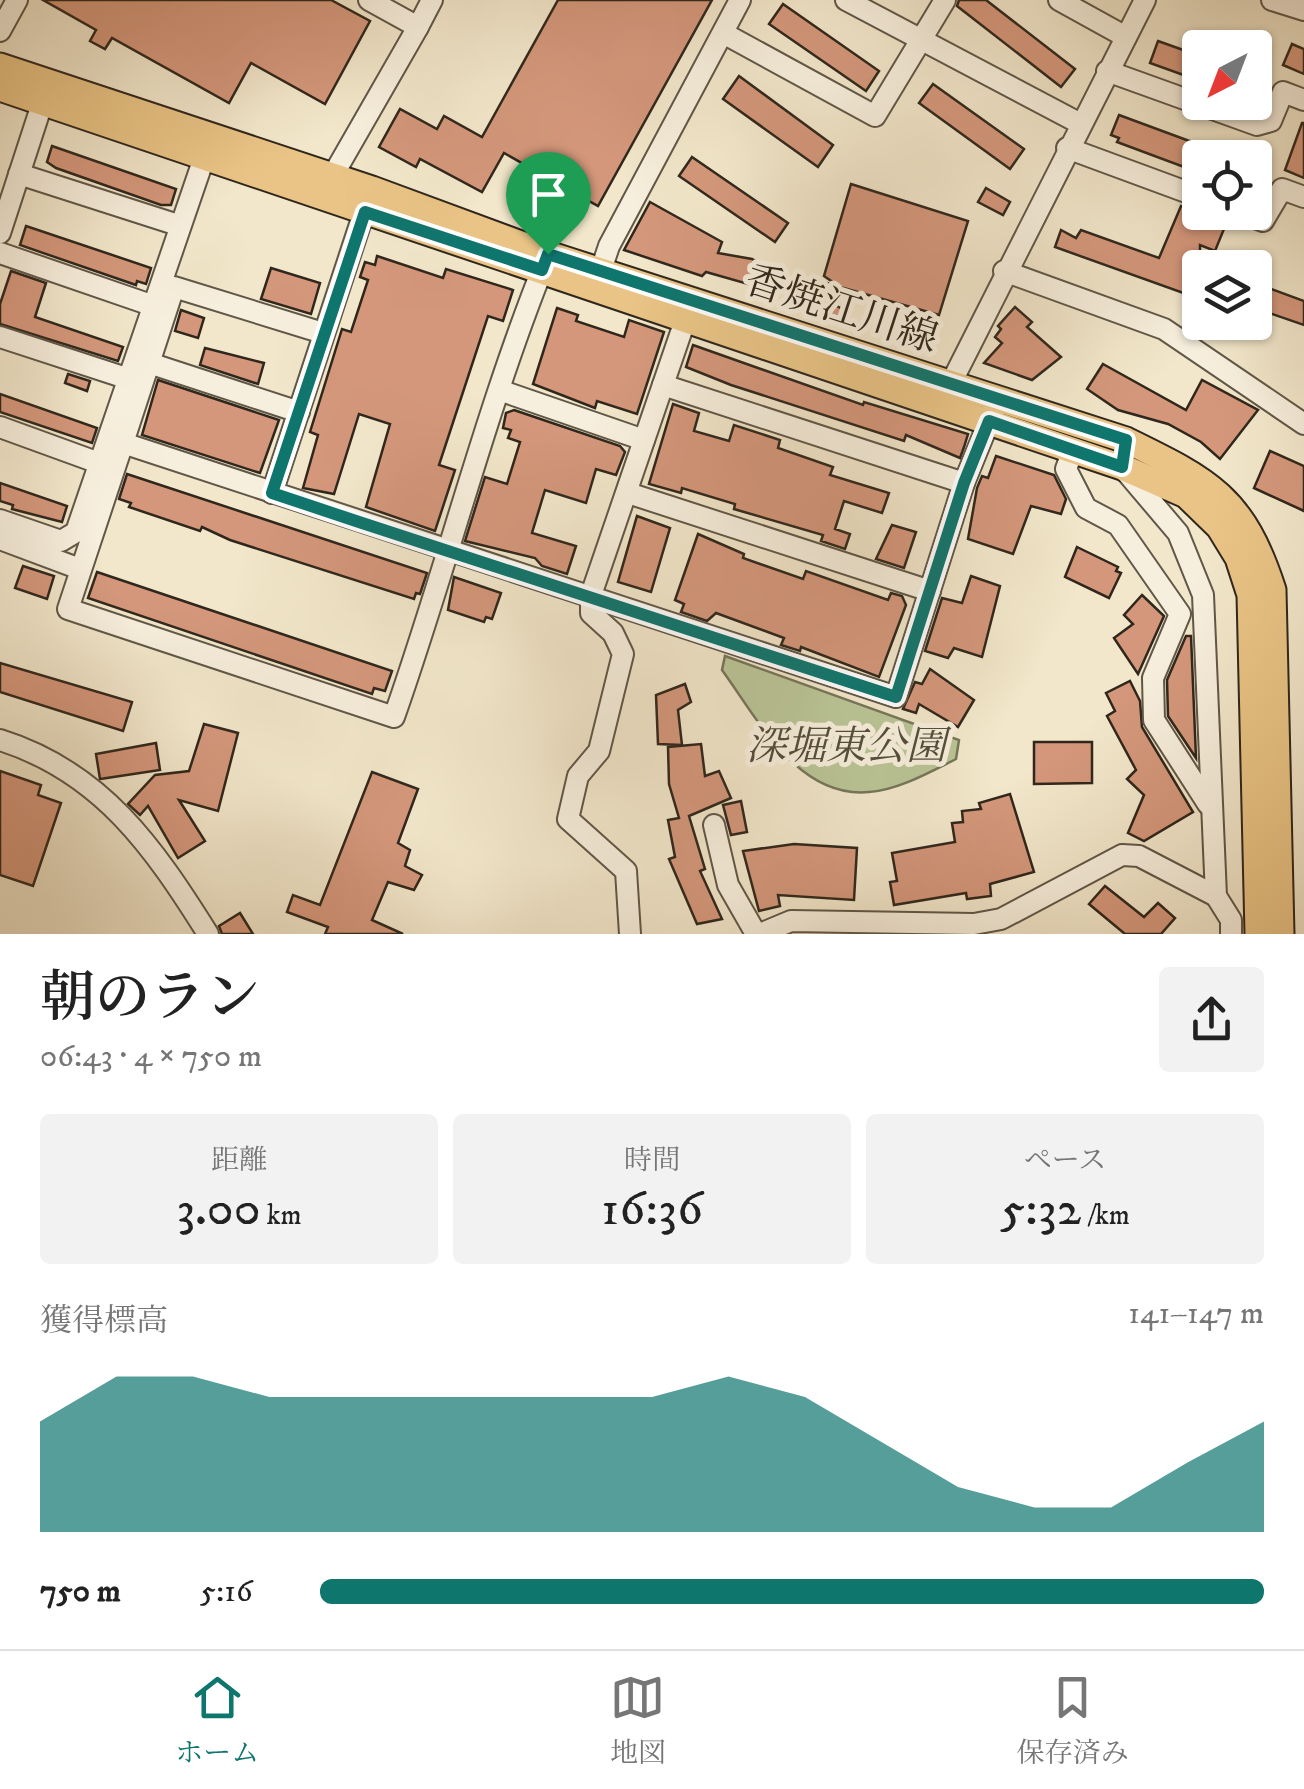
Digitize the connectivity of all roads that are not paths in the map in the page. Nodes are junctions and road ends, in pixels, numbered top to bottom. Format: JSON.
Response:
{"nodes":[{"id":1,"x":17,"y":0,"type":"edge"},
{"id":2,"x":369,"y":0,"type":"edge"},
{"id":3,"x":432,"y":0,"type":"edge"},
{"id":4,"x":740,"y":0,"type":"edge"},
{"id":5,"x":846,"y":0,"type":"edge"},
{"id":6,"x":945,"y":0,"type":"edge"},
{"id":7,"x":1059,"y":0,"type":"edge"},
{"id":8,"x":1145,"y":0,"type":"edge"},
{"id":9,"x":1272,"y":0,"type":"edge"},
{"id":10,"x":1304,"y":10,"type":"edge"},
{"id":11,"x":418,"y":27,"type":"junction"},
{"id":12,"x":0,"y":32,"type":"edge"},
{"id":13,"x":723,"y":34,"type":"junction"},
{"id":14,"x":1126,"y":37,"type":"junction"},
{"id":15,"x":921,"y":39,"type":"junction"},
{"id":16,"x":0,"y":66,"type":"edge"},
{"id":17,"x":1107,"y":70,"type":"junction"},
{"id":18,"x":0,"y":88,"type":"edge"},
{"id":19,"x":1304,"y":100,"type":"edge"},
{"id":20,"x":42,"y":104,"type":"junction"},
{"id":21,"x":1079,"y":124,"type":"junction"},
{"id":22,"x":1067,"y":148,"type":"junction"},
{"id":23,"x":204,"y":158,"type":"junction"},
{"id":24,"x":18,"y":174,"type":"junction"},
{"id":25,"x":332,"y":177,"type":"junction"},
{"id":26,"x":1182,"y":191,"type":"edge"},
{"id":27,"x":1304,"y":197,"type":"edge"},
{"id":28,"x":368,"y":200,"type":"junction"},
{"id":29,"x":1272,"y":206,"type":"edge"},
{"id":30,"x":178,"y":225,"type":"junction"},
{"id":31,"x":0,"y":233,"type":"edge"},
{"id":32,"x":0,"y":253,"type":"edge"},
{"id":33,"x":545,"y":262,"type":"junction"},
{"id":34,"x":601,"y":270,"type":"junction"},
{"id":35,"x":1004,"y":271,"type":"junction"},
{"id":36,"x":151,"y":305,"type":"junction"},
{"id":37,"x":689,"y":309,"type":"junction"},
{"id":38,"x":322,"y":333,"type":"junction"},
{"id":39,"x":0,"y":337,"type":"edge"},
{"id":40,"x":149,"y":364,"type":"junction"},
{"id":41,"x":126,"y":378,"type":"junction"},
{"id":42,"x":663,"y":385,"type":"junction"},
{"id":43,"x":502,"y":390,"type":"junction"},
{"id":44,"x":946,"y":393,"type":"junction"},
{"id":45,"x":993,"y":410,"type":"junction"},
{"id":46,"x":299,"y":412,"type":"junction"},
{"id":47,"x":1304,"y":424,"type":"edge"},
{"id":48,"x":0,"y":427,"type":"edge"},
{"id":49,"x":644,"y":440,"type":"junction"},
{"id":50,"x":1126,"y":440,"type":"junction"},
{"id":51,"x":123,"y":442,"type":"junction"},
{"id":52,"x":1073,"y":450,"type":"junction"},
{"id":53,"x":100,"y":463,"type":"junction"},
{"id":54,"x":1122,"y":467,"type":"junction"},
{"id":55,"x":964,"y":483,"type":"junction"},
{"id":56,"x":272,"y":493,"type":"junction"},
{"id":57,"x":628,"y":493,"type":"junction"},
{"id":58,"x":0,"y":520,"type":"edge"},
{"id":59,"x":0,"y":539,"type":"edge"},
{"id":60,"x":445,"y":551,"type":"junction"},
{"id":61,"x":80,"y":569,"type":"junction"},
{"id":62,"x":930,"y":590,"type":"junction"},
{"id":63,"x":591,"y":595,"type":"junction"},
{"id":64,"x":0,"y":740,"type":"edge"},
{"id":65,"x":1209,"y":806,"type":"junction"},
{"id":66,"x":714,"y":825,"type":"dead end"},
{"id":67,"x":1216,"y":896,"type":"junction"},
{"id":68,"x":208,"y":934,"type":"edge"},
{"id":69,"x":630,"y":934,"type":"edge"},
{"id":70,"x":758,"y":934,"type":"edge"},
{"id":71,"x":1231,"y":934,"type":"edge"},
{"id":72,"x":1258,"y":934,"type":"edge"},
{"id":73,"x":1282,"y":934,"type":"edge"}],
"edges":[{"from":1,"to":12,"type":"street"},
{"from":2,"to":11,"type":"street"},
{"from":3,"to":11,"type":"street"},
{"from":4,"to":13,"type":"street"},
{"from":5,"to":15,"type":"street"},
{"from":6,"to":15,"type":"street"},
{"from":7,"to":14,"type":"street"},
{"from":8,"to":14,"type":"street"},
{"from":9,"to":10,"type":"street"},
{"from":11,"to":25,"type":"street"},
{"from":13,"to":15,"type":"street"},
{"from":13,"to":34,"type":"street"},
{"from":14,"to":17,"type":"street"},
{"from":15,"to":21,"type":"street"},
{"from":16,"to":25,"type":"main road","name":"香焼江川線"},
{"from":17,"to":19,"type":"street"},
{"from":17,"to":21,"type":"street"},
{"from":18,"to":20,"type":"main road","name":"香焼江川線"},
{"from":20,"to":23,"type":"main road","name":"香焼江川線"},
{"from":20,"to":24,"type":"street"},
{"from":21,"to":22,"type":"street"},
{"from":22,"to":26,"type":"street"},
{"from":22,"to":35,"type":"street"},
{"from":23,"to":28,"type":"main road","name":"香焼江川線"},
{"from":23,"to":30,"type":"street"},
{"from":24,"to":30,"type":"street"},
{"from":24,"to":31,"type":"street"},
{"from":25,"to":28,"type":"main road","name":"香焼江川線"},
{"from":27,"to":29,"type":"street"},
{"from":28,"to":33,"type":"main road","name":"香焼江川線"},
{"from":28,"to":38,"type":"street"},
{"from":30,"to":36,"type":"street"},
{"from":32,"to":36,"type":"street"},
{"from":33,"to":34,"type":"main road","name":"香焼江川線"},
{"from":33,"to":37,"type":"main road","name":"香焼江川線"},
{"from":33,"to":43,"type":"street"},
{"from":34,"to":37,"type":"main road","name":"香焼江川線"},
{"from":35,"to":44,"type":"street"},
{"from":35,"to":47,"type":"street"},
{"from":36,"to":41,"type":"street"},
{"from":37,"to":42,"type":"street"},
{"from":37,"to":44,"type":"main road","name":"香焼江川線"},
{"from":38,"to":40,"type":"street"},
{"from":38,"to":46,"type":"street"},
{"from":39,"to":41,"type":"street"},
{"from":40,"to":46,"type":"street"},
{"from":40,"to":51,"type":"street"},
{"from":41,"to":53,"type":"street"},
{"from":42,"to":49,"type":"street"},
{"from":42,"to":55,"type":"street"},
{"from":43,"to":49,"type":"street"},
{"from":43,"to":60,"type":"street"},
{"from":44,"to":45,"type":"main road","name":"香焼江川線"},
{"from":45,"to":50,"type":"main road","name":"香焼江川線"},
{"from":45,"to":52,"type":"main road","name":"香焼江川線"},
{"from":45,"to":55,"type":"street"},
{"from":46,"to":56,"type":"street"},
{"from":48,"to":53,"type":"street"},
{"from":49,"to":57,"type":"street"},
{"from":50,"to":54,"type":"street"},
{"from":50,"to":73,"type":"main road","name":"香焼江川線"},
{"from":51,"to":56,"type":"street"},
{"from":51,"to":61,"type":"street"},
{"from":52,"to":54,"type":"main road","name":"香焼江川線"},
{"from":52,"to":65,"type":"street"},
{"from":53,"to":58,"type":"street"},
{"from":54,"to":65,"type":"street"},
{"from":54,"to":72,"type":"main road","name":"香焼江川線"},
{"from":55,"to":62,"type":"street"},
{"from":56,"to":60,"type":"street"},
{"from":57,"to":62,"type":"street"},
{"from":57,"to":63,"type":"street"},
{"from":59,"to":61,"type":"street"},
{"from":60,"to":61,"type":"street"},
{"from":60,"to":63,"type":"street"},
{"from":62,"to":63,"type":"street"},
{"from":63,"to":69,"type":"street"},
{"from":64,"to":68,"type":"street"},
{"from":65,"to":67,"type":"street"},
{"from":66,"to":70,"type":"street"},
{"from":67,"to":70,"type":"street"},
{"from":67,"to":71,"type":"street"}]}
